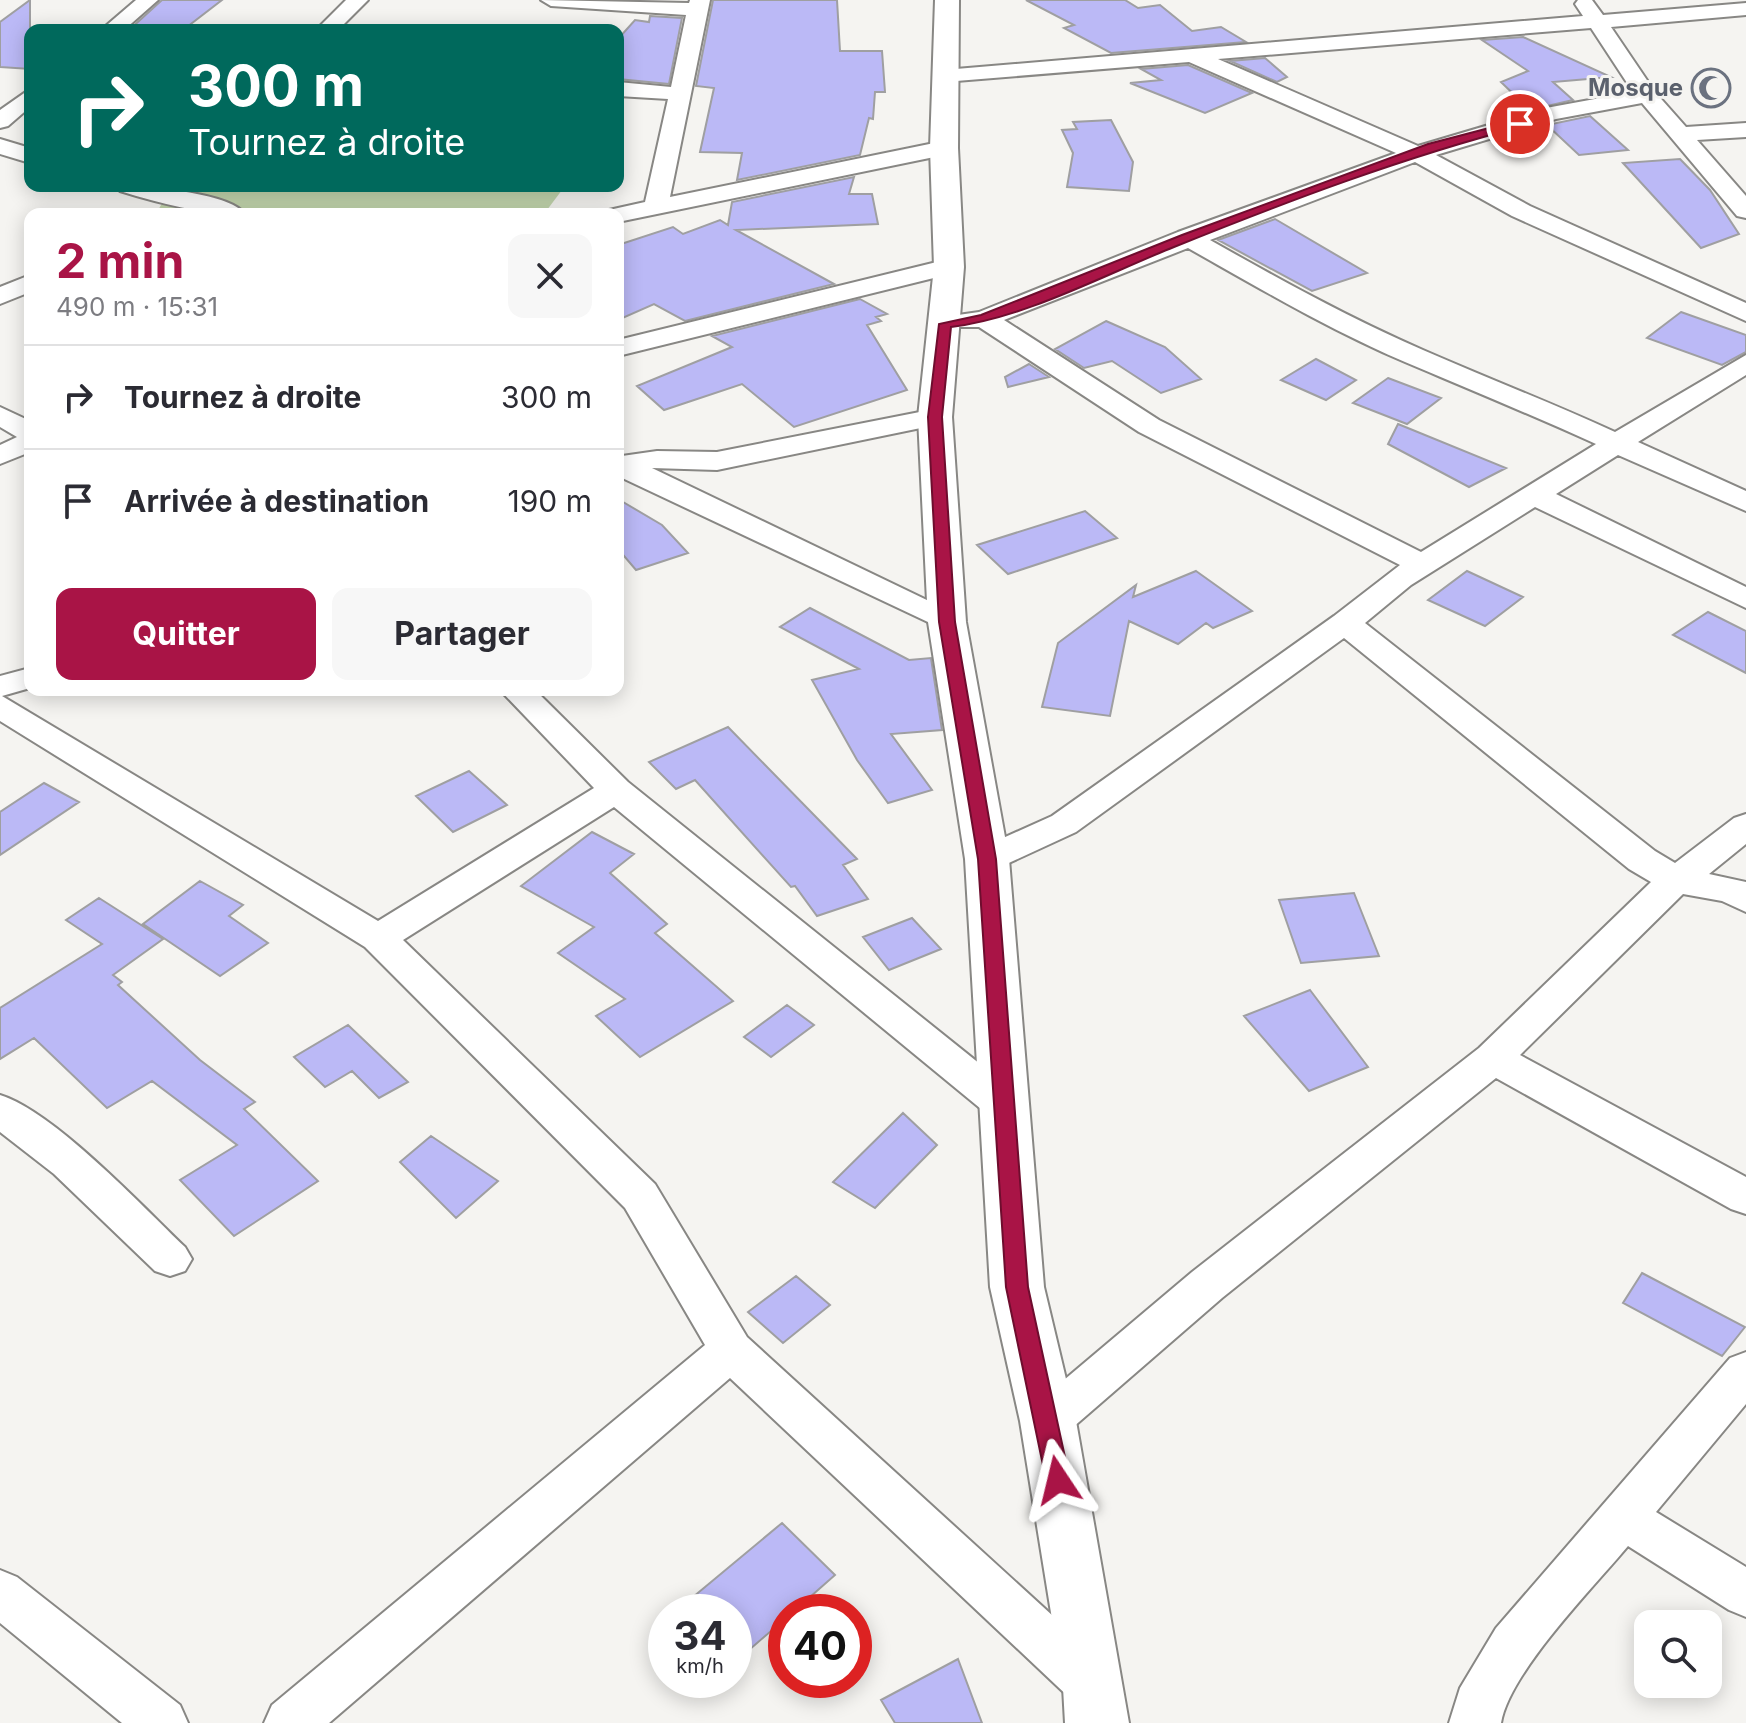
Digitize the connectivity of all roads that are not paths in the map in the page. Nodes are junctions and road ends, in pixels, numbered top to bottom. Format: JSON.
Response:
{"nodes":[{"id":1,"x":148,"y":0,"type":"edge"},
{"id":2,"x":358,"y":0,"type":"edge"},
{"id":3,"x":551,"y":0,"type":"edge"},
{"id":4,"x":947,"y":0,"type":"edge"},
{"id":5,"x":1582,"y":0,"type":"edge"},
{"id":6,"x":700,"y":5,"type":"edge"},
{"id":7,"x":1746,"y":9,"type":"edge"},
{"id":8,"x":1598,"y":22,"type":"junction"},
{"id":9,"x":118,"y":24,"type":"edge"},
{"id":10,"x":332,"y":24,"type":"edge"},
{"id":11,"x":1192,"y":56,"type":"junction"},
{"id":12,"x":944,"y":76,"type":"junction"},
{"id":13,"x":624,"y":89,"type":"edge"},
{"id":14,"x":682,"y":94,"type":"junction"},
{"id":15,"x":1647,"y":96,"type":"junction"},
{"id":16,"x":24,"y":101,"type":"edge"},
{"id":17,"x":0,"y":121,"type":"edge"},
{"id":18,"x":1746,"y":130,"type":"edge"},
{"id":19,"x":1680,"y":134,"type":"junction"},
{"id":20,"x":0,"y":146,"type":"edge"},
{"id":21,"x":944,"y":148,"type":"junction"},
{"id":22,"x":1415,"y":153,"type":"junction"},
{"id":23,"x":24,"y":154,"type":"edge"},
{"id":24,"x":148,"y":192,"type":"edge"},
{"id":25,"x":174,"y":200,"type":"edge"},
{"id":26,"x":656,"y":206,"type":"junction"},
{"id":27,"x":222,"y":208,"type":"edge"},
{"id":28,"x":1746,"y":211,"type":"edge"},
{"id":29,"x":624,"y":214,"type":"edge"},
{"id":30,"x":1187,"y":237,"type":"junction"},
{"id":31,"x":949,"y":267,"type":"junction"},
{"id":32,"x":24,"y":286,"type":"edge"},
{"id":33,"x":0,"y":296,"type":"edge"},
{"id":34,"x":1746,"y":313,"type":"edge"},
{"id":35,"x":984,"y":319,"type":"junction"},
{"id":36,"x":945,"y":324,"type":"junction"},
{"id":37,"x":624,"y":347,"type":"edge"},
{"id":38,"x":1746,"y":363,"type":"edge"},
{"id":39,"x":0,"y":415,"type":"edge"},
{"id":40,"x":935,"y":417,"type":"junction"},
{"id":41,"x":24,"y":429,"type":"edge"},
{"id":42,"x":1617,"y":443,"type":"junction"},
{"id":43,"x":24,"y":445,"type":"edge"},
{"id":44,"x":0,"y":455,"type":"edge"},
{"id":45,"x":624,"y":456,"type":"edge"},
{"id":46,"x":624,"y":459,"type":"edge"},
{"id":47,"x":1533,"y":494,"type":"junction"},
{"id":48,"x":1746,"y":502,"type":"edge"},
{"id":49,"x":1422,"y":564,"type":"junction"},
{"id":50,"x":1746,"y":599,"type":"edge"},
{"id":51,"x":947,"y":622,"type":"junction"},
{"id":52,"x":1345,"y":623,"type":"junction"},
{"id":53,"x":24,"y":680,"type":"edge"},
{"id":54,"x":0,"y":687,"type":"edge"},
{"id":55,"x":522,"y":696,"type":"edge"},
{"id":56,"x":0,"y":706,"type":"edge"},
{"id":57,"x":616,"y":790,"type":"junction"},
{"id":58,"x":1746,"y":826,"type":"edge"},
{"id":59,"x":987,"y":859,"type":"junction"},
{"id":60,"x":1677,"y":881,"type":"junction"},
{"id":61,"x":1746,"y":899,"type":"edge"},
{"id":62,"x":378,"y":938,"type":"junction"},
{"id":63,"x":1493,"y":1058,"type":"junction"},
{"id":64,"x":1006,"y":1107,"type":"junction"},
{"id":65,"x":0,"y":1110,"type":"edge"},
{"id":66,"x":1746,"y":1197,"type":"edge"},
{"id":67,"x":170,"y":1259,"type":"dead end"},
{"id":68,"x":731,"y":1350,"type":"junction"},
{"id":69,"x":1746,"y":1371,"type":"edge"},
{"id":70,"x":1048,"y":1421,"type":"junction"},
{"id":71,"x":1622,"y":1517,"type":"junction"},
{"id":72,"x":0,"y":1593,"type":"edge"},
{"id":73,"x":1746,"y":1594,"type":"edge"},
{"id":74,"x":1096,"y":1705,"type":"edge"},
{"id":75,"x":162,"y":1723,"type":"edge"},
{"id":76,"x":290,"y":1723,"type":"edge"},
{"id":77,"x":1475,"y":1723,"type":"edge"}],
"edges":[{"from":1,"to":9,"type":"street"},
{"from":2,"to":10,"type":"street"},
{"from":3,"to":6,"type":"street"},
{"from":4,"to":12,"type":"street"},
{"from":5,"to":8,"type":"street"},
{"from":6,"to":14,"type":"street"},
{"from":7,"to":8,"type":"street"},
{"from":8,"to":11,"type":"street"},
{"from":8,"to":15,"type":"street"},
{"from":11,"to":12,"type":"street"},
{"from":11,"to":22,"type":"street"},
{"from":12,"to":21,"type":"street"},
{"from":13,"to":14,"type":"street"},
{"from":14,"to":26,"type":"street"},
{"from":15,"to":19,"type":"street"},
{"from":15,"to":22,"type":"street"},
{"from":16,"to":17,"type":"street"},
{"from":18,"to":19,"type":"street"},
{"from":19,"to":28,"type":"street"},
{"from":20,"to":23,"type":"street"},
{"from":21,"to":26,"type":"street"},
{"from":21,"to":31,"type":"street"},
{"from":22,"to":30,"type":"street"},
{"from":22,"to":34,"type":"street"},
{"from":24,"to":25,"type":"street"},
{"from":25,"to":27,"type":"street"},
{"from":26,"to":29,"type":"street"},
{"from":30,"to":35,"type":"street"},
{"from":30,"to":42,"type":"street"},
{"from":31,"to":36,"type":"street"},
{"from":31,"to":37,"type":"street"},
{"from":32,"to":33,"type":"street"},
{"from":35,"to":36,"type":"street"},
{"from":35,"to":49,"type":"street"},
{"from":36,"to":40,"type":"street"},
{"from":38,"to":42,"type":"street"},
{"from":39,"to":41,"type":"street"},
{"from":40,"to":45,"type":"street"},
{"from":40,"to":51,"type":"street"},
{"from":42,"to":47,"type":"street"},
{"from":42,"to":48,"type":"street"},
{"from":43,"to":44,"type":"street"},
{"from":46,"to":51,"type":"street"},
{"from":47,"to":49,"type":"street"},
{"from":47,"to":50,"type":"street"},
{"from":49,"to":52,"type":"street"},
{"from":51,"to":59,"type":"street"},
{"from":52,"to":59,"type":"street"},
{"from":52,"to":60,"type":"street"},
{"from":53,"to":54,"type":"street"},
{"from":55,"to":57,"type":"street"},
{"from":56,"to":62,"type":"street"},
{"from":57,"to":62,"type":"street"},
{"from":57,"to":64,"type":"street"},
{"from":58,"to":60,"type":"street"},
{"from":59,"to":64,"type":"street"},
{"from":60,"to":61,"type":"street"},
{"from":60,"to":63,"type":"street"},
{"from":62,"to":68,"type":"street"},
{"from":63,"to":66,"type":"street"},
{"from":63,"to":70,"type":"street"},
{"from":64,"to":70,"type":"street"},
{"from":65,"to":67,"type":"street"},
{"from":68,"to":74,"type":"street"},
{"from":68,"to":76,"type":"street"},
{"from":69,"to":71,"type":"street"},
{"from":70,"to":74,"type":"street"},
{"from":71,"to":73,"type":"street"},
{"from":71,"to":77,"type":"street"},
{"from":72,"to":75,"type":"street"}]}
